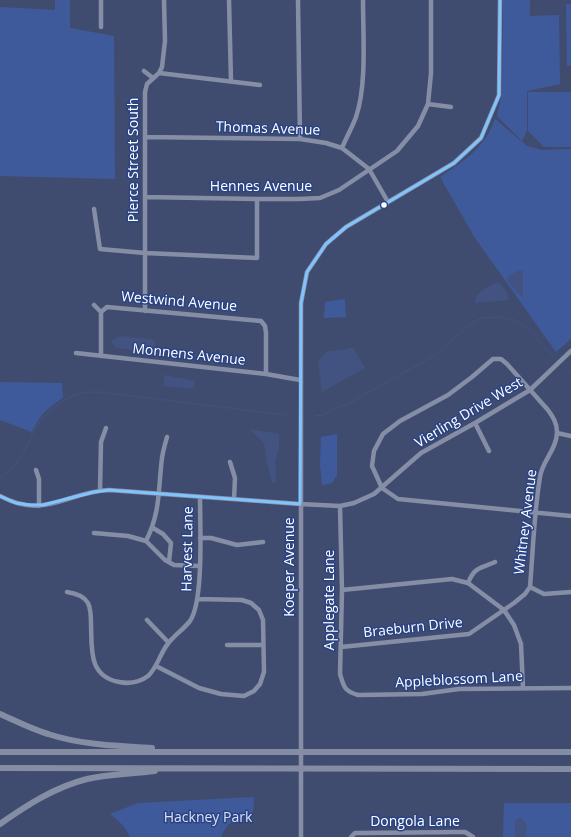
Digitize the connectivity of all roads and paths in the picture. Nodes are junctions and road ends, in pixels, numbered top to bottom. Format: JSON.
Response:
{"nodes":[{"id":1,"x":101,"y":0,"type":"edge"},
{"id":2,"x":164,"y":0,"type":"edge"},
{"id":3,"x":229,"y":0,"type":"edge"},
{"id":4,"x":298,"y":0,"type":"edge"},
{"id":5,"x":363,"y":0,"type":"edge"},
{"id":6,"x":431,"y":0,"type":"edge"},
{"id":7,"x":500,"y":0,"type":"edge"},
{"id":8,"x":101,"y":27,"type":"dead end"},
{"id":9,"x":144,"y":71,"type":"dead end"},
{"id":10,"x":159,"y":73,"type":"junction"},
{"id":11,"x":153,"y":78,"type":"junction"},
{"id":12,"x":232,"y":81,"type":"junction"},
{"id":13,"x":260,"y":85,"type":"dead end"},
{"id":14,"x":428,"y":104,"type":"junction"},
{"id":15,"x":451,"y":107,"type":"dead end"},
{"id":16,"x":145,"y":137,"type":"junction"},
{"id":17,"x":300,"y":139,"type":"junction"},
{"id":18,"x":342,"y":148,"type":"junction"},
{"id":19,"x":369,"y":169,"type":"junction"},
{"id":20,"x":145,"y":197,"type":"junction"},
{"id":21,"x":257,"y":199,"type":"junction"},
{"id":22,"x":388,"y":202,"type":"junction"},
{"id":23,"x":94,"y":209,"type":"dead end"},
{"id":24,"x":145,"y":253,"type":"junction"},
{"id":25,"x":94,"y":305,"type":"dead end"},
{"id":26,"x":145,"y":310,"type":"junction"},
{"id":27,"x":101,"y":312,"type":"junction"},
{"id":28,"x":571,"y":351,"type":"edge"},
{"id":29,"x":76,"y":353,"type":"dead end"},
{"id":30,"x":101,"y":356,"type":"junction"},
{"id":31,"x":266,"y":374,"type":"junction"},
{"id":32,"x":300,"y":380,"type":"junction"},
{"id":33,"x":530,"y":390,"type":"junction"},
{"id":34,"x":475,"y":423,"type":"junction"},
{"id":35,"x":106,"y":428,"type":"dead end"},
{"id":36,"x":557,"y":433,"type":"junction"},
{"id":37,"x":571,"y":436,"type":"edge"},
{"id":38,"x":167,"y":437,"type":"dead end"},
{"id":39,"x":489,"y":451,"type":"dead end"},
{"id":40,"x":230,"y":462,"type":"dead end"},
{"id":41,"x":36,"y":470,"type":"dead end"},
{"id":42,"x":382,"y":488,"type":"junction"},
{"id":43,"x":100,"y":491,"type":"junction"},
{"id":44,"x":159,"y":494,"type":"junction"},
{"id":45,"x":0,"y":496,"type":"edge"},
{"id":46,"x":200,"y":497,"type":"junction"},
{"id":47,"x":234,"y":499,"type":"junction"},
{"id":48,"x":300,"y":504,"type":"junction"},
{"id":49,"x":39,"y":506,"type":"junction"},
{"id":50,"x":340,"y":506,"type":"junction"},
{"id":51,"x":537,"y":512,"type":"junction"},
{"id":52,"x":571,"y":516,"type":"edge"},
{"id":53,"x":153,"y":528,"type":"junction"},
{"id":54,"x":94,"y":533,"type":"dead end"},
{"id":55,"x":200,"y":538,"type":"junction"},
{"id":56,"x":146,"y":541,"type":"junction"},
{"id":57,"x":263,"y":542,"type":"dead end"},
{"id":58,"x":169,"y":562,"type":"junction"},
{"id":59,"x":495,"y":562,"type":"dead end"},
{"id":60,"x":199,"y":566,"type":"junction"},
{"id":61,"x":468,"y":583,"type":"junction"},
{"id":62,"x":530,"y":587,"type":"junction"},
{"id":63,"x":342,"y":590,"type":"junction"},
{"id":64,"x":67,"y":592,"type":"dead end"},
{"id":65,"x":571,"y":592,"type":"edge"},
{"id":66,"x":198,"y":599,"type":"junction"},
{"id":67,"x":504,"y":610,"type":"junction"},
{"id":68,"x":147,"y":620,"type":"dead end"},
{"id":69,"x":168,"y":642,"type":"junction"},
{"id":70,"x":227,"y":645,"type":"dead end"},
{"id":71,"x":263,"y":645,"type":"junction"},
{"id":72,"x":341,"y":647,"type":"junction"},
{"id":73,"x":156,"y":666,"type":"junction"},
{"id":74,"x":523,"y":688,"type":"junction"},
{"id":75,"x":571,"y":688,"type":"edge"},
{"id":76,"x":349,"y":692,"type":"joint"},
{"id":77,"x":0,"y":714,"type":"edge"},
{"id":78,"x":0,"y":752,"type":"edge"},
{"id":79,"x":182,"y":752,"type":"junction"},
{"id":80,"x":571,"y":752,"type":"edge"},
{"id":81,"x":0,"y":768,"type":"edge"},
{"id":82,"x":185,"y":768,"type":"junction"},
{"id":83,"x":571,"y":769,"type":"edge"},
{"id":84,"x":0,"y":824,"type":"edge"},
{"id":85,"x":353,"y":835,"type":"edge"},
{"id":86,"x":424,"y":835,"type":"edge"},
{"id":87,"x":301,"y":837,"type":"edge"},
{"id":88,"x":473,"y":837,"type":"edge"}],
"edges":[{"from":1,"to":8,"type":"street"},
{"from":2,"to":10,"type":"street"},
{"from":3,"to":12,"type":"street"},
{"from":4,"to":17,"type":"street"},
{"from":5,"to":18,"type":"street"},
{"from":6,"to":14,"type":"street","name":"Hennes Avenue"},
{"from":7,"to":22,"type":"street","name":"Koeper Avenue"},
{"from":9,"to":11,"type":"street"},
{"from":10,"to":11,"type":"street","name":"Pierce Street South"},
{"from":10,"to":12,"type":"street"},
{"from":11,"to":16,"type":"street","name":"Pierce Street South"},
{"from":12,"to":13,"type":"street"},
{"from":14,"to":15,"type":"street"},
{"from":14,"to":19,"type":"street","name":"Hennes Avenue"},
{"from":16,"to":17,"type":"street","name":"Thomas Avenue"},
{"from":16,"to":20,"type":"street","name":"Pierce Street South"},
{"from":17,"to":18,"type":"street","name":"Thomas Avenue"},
{"from":18,"to":19,"type":"street","name":"Thomas Avenue"},
{"from":19,"to":21,"type":"street","name":"Hennes Avenue"},
{"from":19,"to":22,"type":"street","name":"Thomas Avenue"},
{"from":20,"to":21,"type":"street","name":"Hennes Avenue"},
{"from":20,"to":24,"type":"street","name":"Pierce Street South"},
{"from":21,"to":24,"type":"street"},
{"from":22,"to":32,"type":"street","name":"Koeper Avenue"},
{"from":23,"to":24,"type":"street"},
{"from":24,"to":26,"type":"street","name":"Pierce Street South"},
{"from":25,"to":27,"type":"street","name":"Westwind Avenue"},
{"from":26,"to":27,"type":"street","name":"Westwind Avenue"},
{"from":26,"to":31,"type":"street","name":"Westwind Avenue"},
{"from":27,"to":30,"type":"street"},
{"from":28,"to":33,"type":"street","name":"Vierling Drive West"},
{"from":29,"to":30,"type":"street","name":"Monnens Avenue"},
{"from":30,"to":31,"type":"street","name":"Monnens Avenue"},
{"from":31,"to":32,"type":"street","name":"Monnens Avenue"},
{"from":32,"to":48,"type":"street","name":"Koeper Avenue"},
{"from":33,"to":34,"type":"street","name":"Vierling Drive West"},
{"from":33,"to":36,"type":"street"},
{"from":33,"to":42,"type":"street"},
{"from":34,"to":39,"type":"street"},
{"from":34,"to":42,"type":"street","name":"Vierling Drive West"},
{"from":35,"to":43,"type":"street"},
{"from":36,"to":37,"type":"street"},
{"from":36,"to":51,"type":"street","name":"Whitney Avenue"},
{"from":38,"to":44,"type":"street"},
{"from":40,"to":47,"type":"street"},
{"from":41,"to":49,"type":"street"},
{"from":42,"to":50,"type":"street","name":"Vierling Drive West"},
{"from":42,"to":51,"type":"street"},
{"from":43,"to":44,"type":"street","name":"Vierling Drive West"},
{"from":43,"to":49,"type":"street","name":"Vierling Drive West"},
{"from":44,"to":46,"type":"street","name":"Vierling Drive West"},
{"from":44,"to":53,"type":"street"},
{"from":45,"to":49,"type":"street","name":"Vierling Drive West"},
{"from":46,"to":47,"type":"street","name":"Vierling Drive West"},
{"from":46,"to":55,"type":"street","name":"Harvest Lane"},
{"from":47,"to":48,"type":"street","name":"Vierling Drive West"},
{"from":48,"to":50,"type":"street","name":"Vierling Drive West"},
{"from":48,"to":87,"type":"street","name":"Koeper Avenue","bridge":true},
{"from":50,"to":63,"type":"street","name":"Applegate Lane"},
{"from":51,"to":52,"type":"street"},
{"from":51,"to":62,"type":"street","name":"Whitney Avenue"},
{"from":53,"to":56,"type":"street"},
{"from":53,"to":58,"type":"street"},
{"from":54,"to":56,"type":"street"},
{"from":55,"to":57,"type":"street"},
{"from":55,"to":60,"type":"street","name":"Harvest Lane"},
{"from":56,"to":58,"type":"street"},
{"from":58,"to":60,"type":"street"},
{"from":59,"to":61,"type":"street"},
{"from":60,"to":66,"type":"street","name":"Harvest Lane"},
{"from":61,"to":63,"type":"street"},
{"from":61,"to":67,"type":"street"},
{"from":62,"to":65,"type":"street"},
{"from":62,"to":67,"type":"street","name":"Whitney Avenue"},
{"from":63,"to":72,"type":"street","name":"Applegate Lane"},
{"from":64,"to":73,"type":"street","name":"Harvest Lane"},
{"from":66,"to":69,"type":"street","name":"Harvest Lane"},
{"from":66,"to":71,"type":"street"},
{"from":67,"to":72,"type":"street","name":"Braeburn Drive"},
{"from":67,"to":74,"type":"street"},
{"from":68,"to":69,"type":"street"},
{"from":69,"to":73,"type":"street","name":"Harvest Lane"},
{"from":70,"to":71,"type":"street"},
{"from":71,"to":73,"type":"street"},
{"from":72,"to":76,"type":"street","name":"Applegate Lane"},
{"from":74,"to":75,"type":"street","name":"Appleblossom Lane"},
{"from":74,"to":76,"type":"street","name":"Appleblossom Lane"},
{"from":77,"to":79,"type":"highway"},
{"from":78,"to":79,"type":"highway"},
{"from":79,"to":80,"type":"highway"},
{"from":81,"to":82,"type":"highway"},
{"from":82,"to":83,"type":"highway"},
{"from":82,"to":84,"type":"highway"},
{"from":85,"to":86,"type":"street","name":"Dongola Lane"},
{"from":86,"to":88,"type":"street","name":"Dongola Lane"}]}
